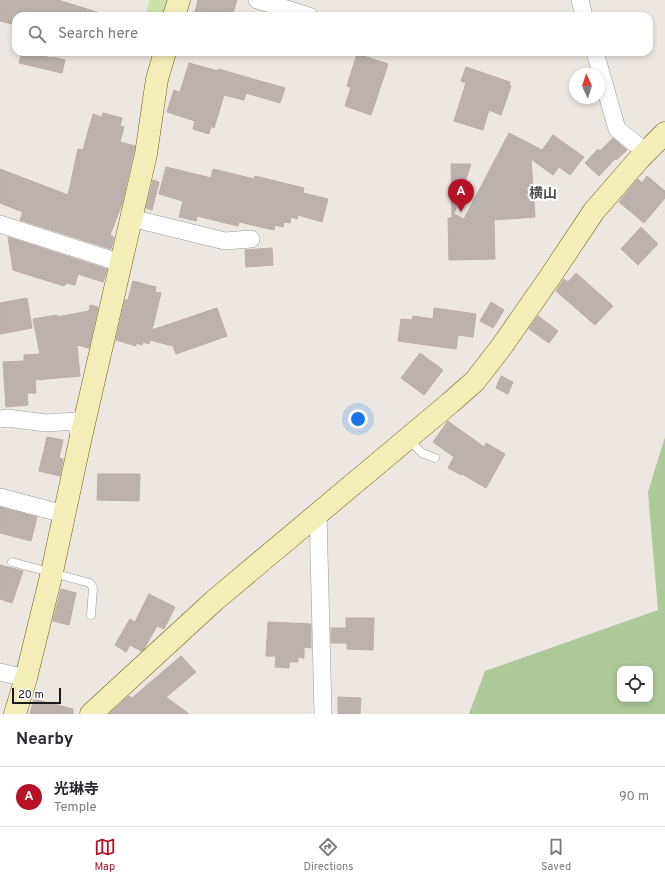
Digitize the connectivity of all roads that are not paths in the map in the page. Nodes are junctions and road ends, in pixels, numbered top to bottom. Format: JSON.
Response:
{"nodes":[{"id":1,"x":178,"y":0,"type":"edge"},
{"id":2,"x":257,"y":0,"type":"edge"},
{"id":3,"x":580,"y":0,"type":"edge"},
{"id":4,"x":175,"y":12,"type":"edge"},
{"id":5,"x":296,"y":12,"type":"edge"},
{"id":6,"x":583,"y":12,"type":"edge"},
{"id":7,"x":163,"y":56,"type":"edge"},
{"id":8,"x":596,"y":56,"type":"edge"},
{"id":9,"x":665,"y":133,"type":"edge"},
{"id":10,"x":646,"y":152,"type":"junction"},
{"id":11,"x":131,"y":218,"type":"junction"},
{"id":12,"x":0,"y":224,"type":"edge"},
{"id":13,"x":251,"y":238,"type":"dead end"},
{"id":14,"x":120,"y":263,"type":"junction"},
{"id":15,"x":0,"y":419,"type":"edge"},
{"id":16,"x":407,"y":439,"type":"junction"},
{"id":17,"x":80,"y":440,"type":"junction"},
{"id":18,"x":435,"y":458,"type":"dead end"},
{"id":19,"x":0,"y":497,"type":"edge"},
{"id":20,"x":318,"y":512,"type":"junction"},
{"id":21,"x":64,"y":514,"type":"junction"},
{"id":22,"x":12,"y":562,"type":"dead end"},
{"id":23,"x":52,"y":572,"type":"junction"},
{"id":24,"x":90,"y":615,"type":"dead end"},
{"id":25,"x":0,"y":672,"type":"edge"},
{"id":26,"x":26,"y":678,"type":"junction"},
{"id":27,"x":15,"y":714,"type":"edge"},
{"id":28,"x":91,"y":714,"type":"edge"},
{"id":29,"x":323,"y":714,"type":"edge"}],
"edges":[{"from":1,"to":4,"type":"street"},
{"from":2,"to":5,"type":"street"},
{"from":3,"to":6,"type":"street"},
{"from":7,"to":11,"type":"street"},
{"from":8,"to":10,"type":"street"},
{"from":9,"to":10,"type":"street"},
{"from":10,"to":16,"type":"street"},
{"from":11,"to":13,"type":"street"},
{"from":11,"to":14,"type":"street"},
{"from":12,"to":14,"type":"street"},
{"from":14,"to":17,"type":"street"},
{"from":15,"to":17,"type":"street"},
{"from":16,"to":18,"type":"lane"},
{"from":16,"to":20,"type":"street"},
{"from":17,"to":21,"type":"street"},
{"from":19,"to":21,"type":"street"},
{"from":20,"to":28,"type":"street"},
{"from":20,"to":29,"type":"street"},
{"from":21,"to":23,"type":"street"},
{"from":22,"to":23,"type":"lane"},
{"from":23,"to":24,"type":"lane"},
{"from":23,"to":26,"type":"street"},
{"from":25,"to":26,"type":"street"},
{"from":26,"to":27,"type":"street"}]}
